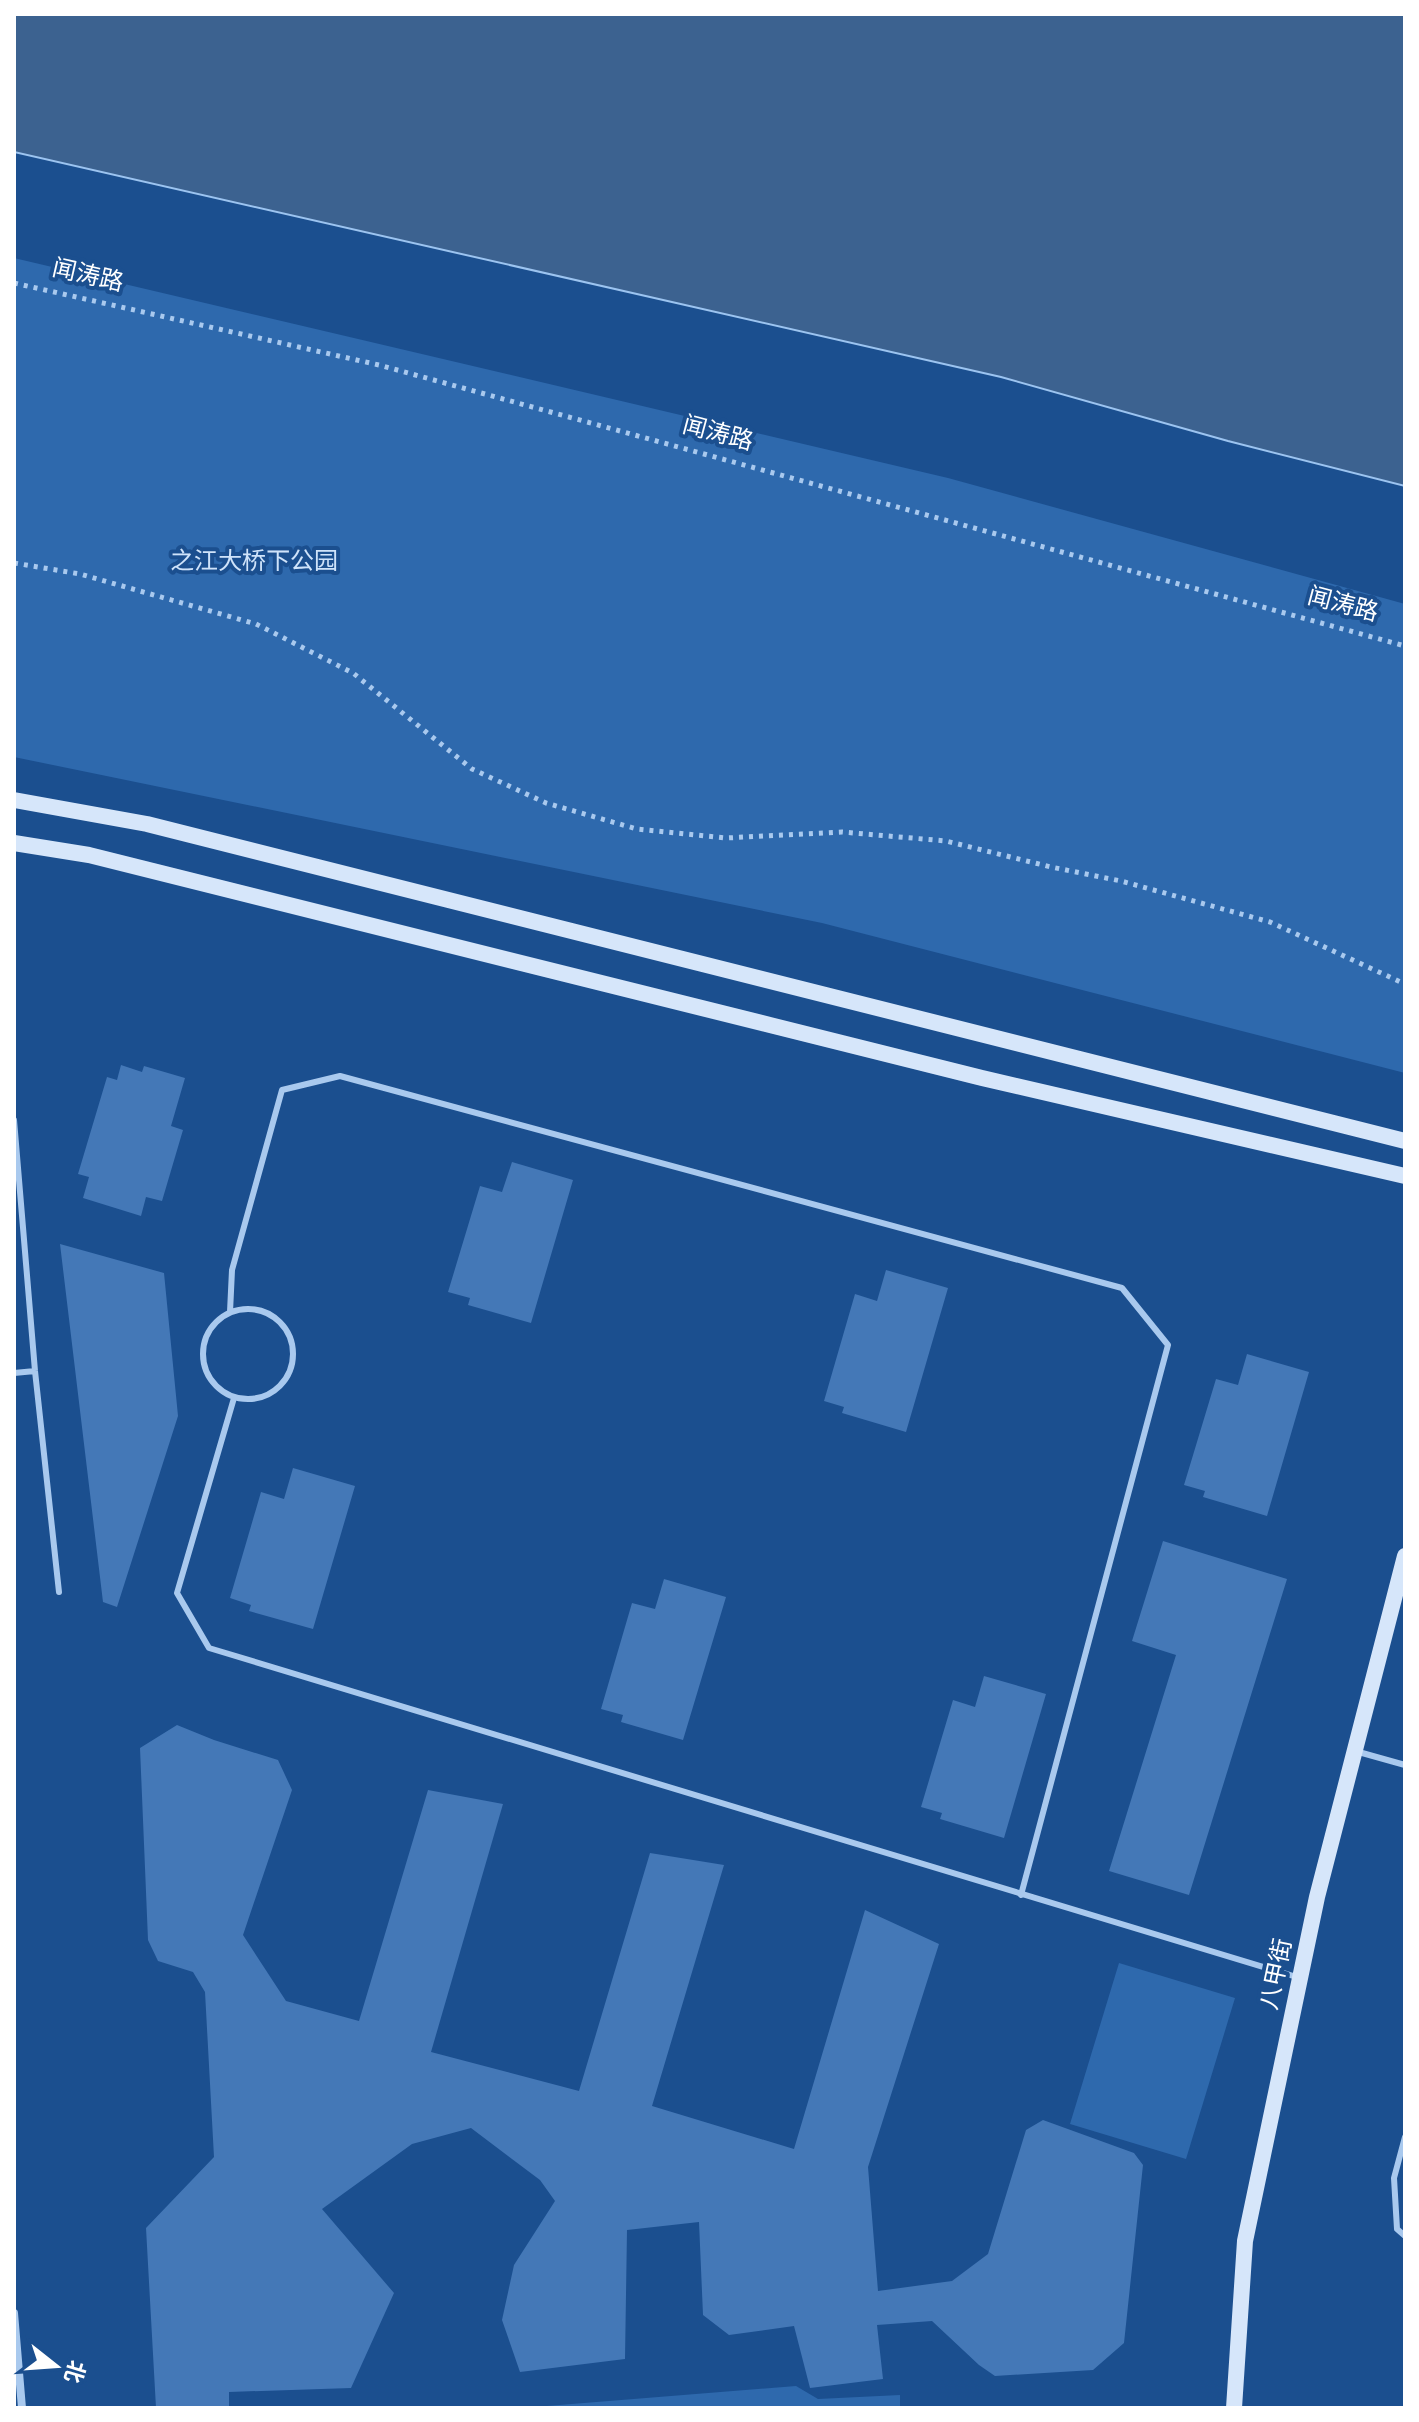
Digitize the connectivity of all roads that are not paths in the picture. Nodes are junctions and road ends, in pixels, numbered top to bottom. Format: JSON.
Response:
{"nodes":[{"id":1,"x":14,"y":800,"type":"edge"},
{"id":2,"x":14,"y":843,"type":"edge"},
{"id":3,"x":14,"y":1120,"type":"edge"},
{"id":4,"x":1405,"y":1141,"type":"edge"},
{"id":5,"x":1405,"y":1176,"type":"edge"},
{"id":6,"x":230,"y":1312,"type":"junction"},
{"id":7,"x":35,"y":1371,"type":"junction"},
{"id":8,"x":14,"y":1373,"type":"edge"},
{"id":9,"x":234,"y":1398,"type":"junction"},
{"id":10,"x":1405,"y":1556,"type":"edge"},
{"id":11,"x":59,"y":1592,"type":"dead end"},
{"id":12,"x":1355,"y":1751,"type":"junction"},
{"id":13,"x":1405,"y":1765,"type":"edge"},
{"id":14,"x":1021,"y":1895,"type":"junction"},
{"id":15,"x":1300,"y":1978,"type":"junction"},
{"id":16,"x":1405,"y":2137,"type":"edge"},
{"id":17,"x":1405,"y":2236,"type":"edge"},
{"id":18,"x":14,"y":2313,"type":"edge"},
{"id":19,"x":22,"y":2408,"type":"edge"},
{"id":20,"x":1234,"y":2408,"type":"edge"}],
"edges":[{"from":1,"to":4,"type":"main road"},
{"from":2,"to":5,"type":"main road"},
{"from":3,"to":7,"type":"lane"},
{"from":6,"to":9,"type":"lane"},
{"from":6,"to":9,"type":"lane"},
{"from":6,"to":14,"type":"lane"},
{"from":7,"to":8,"type":"lane"},
{"from":7,"to":11,"type":"lane"},
{"from":9,"to":14,"type":"lane"},
{"from":10,"to":12,"type":"main road","name":"八甲街"},
{"from":12,"to":13,"type":"lane"},
{"from":12,"to":15,"type":"main road","name":"八甲街"},
{"from":14,"to":15,"type":"lane"},
{"from":15,"to":20,"type":"main road","name":"八甲街"},
{"from":16,"to":17,"type":"lane"},
{"from":18,"to":19,"type":"street"}]}
